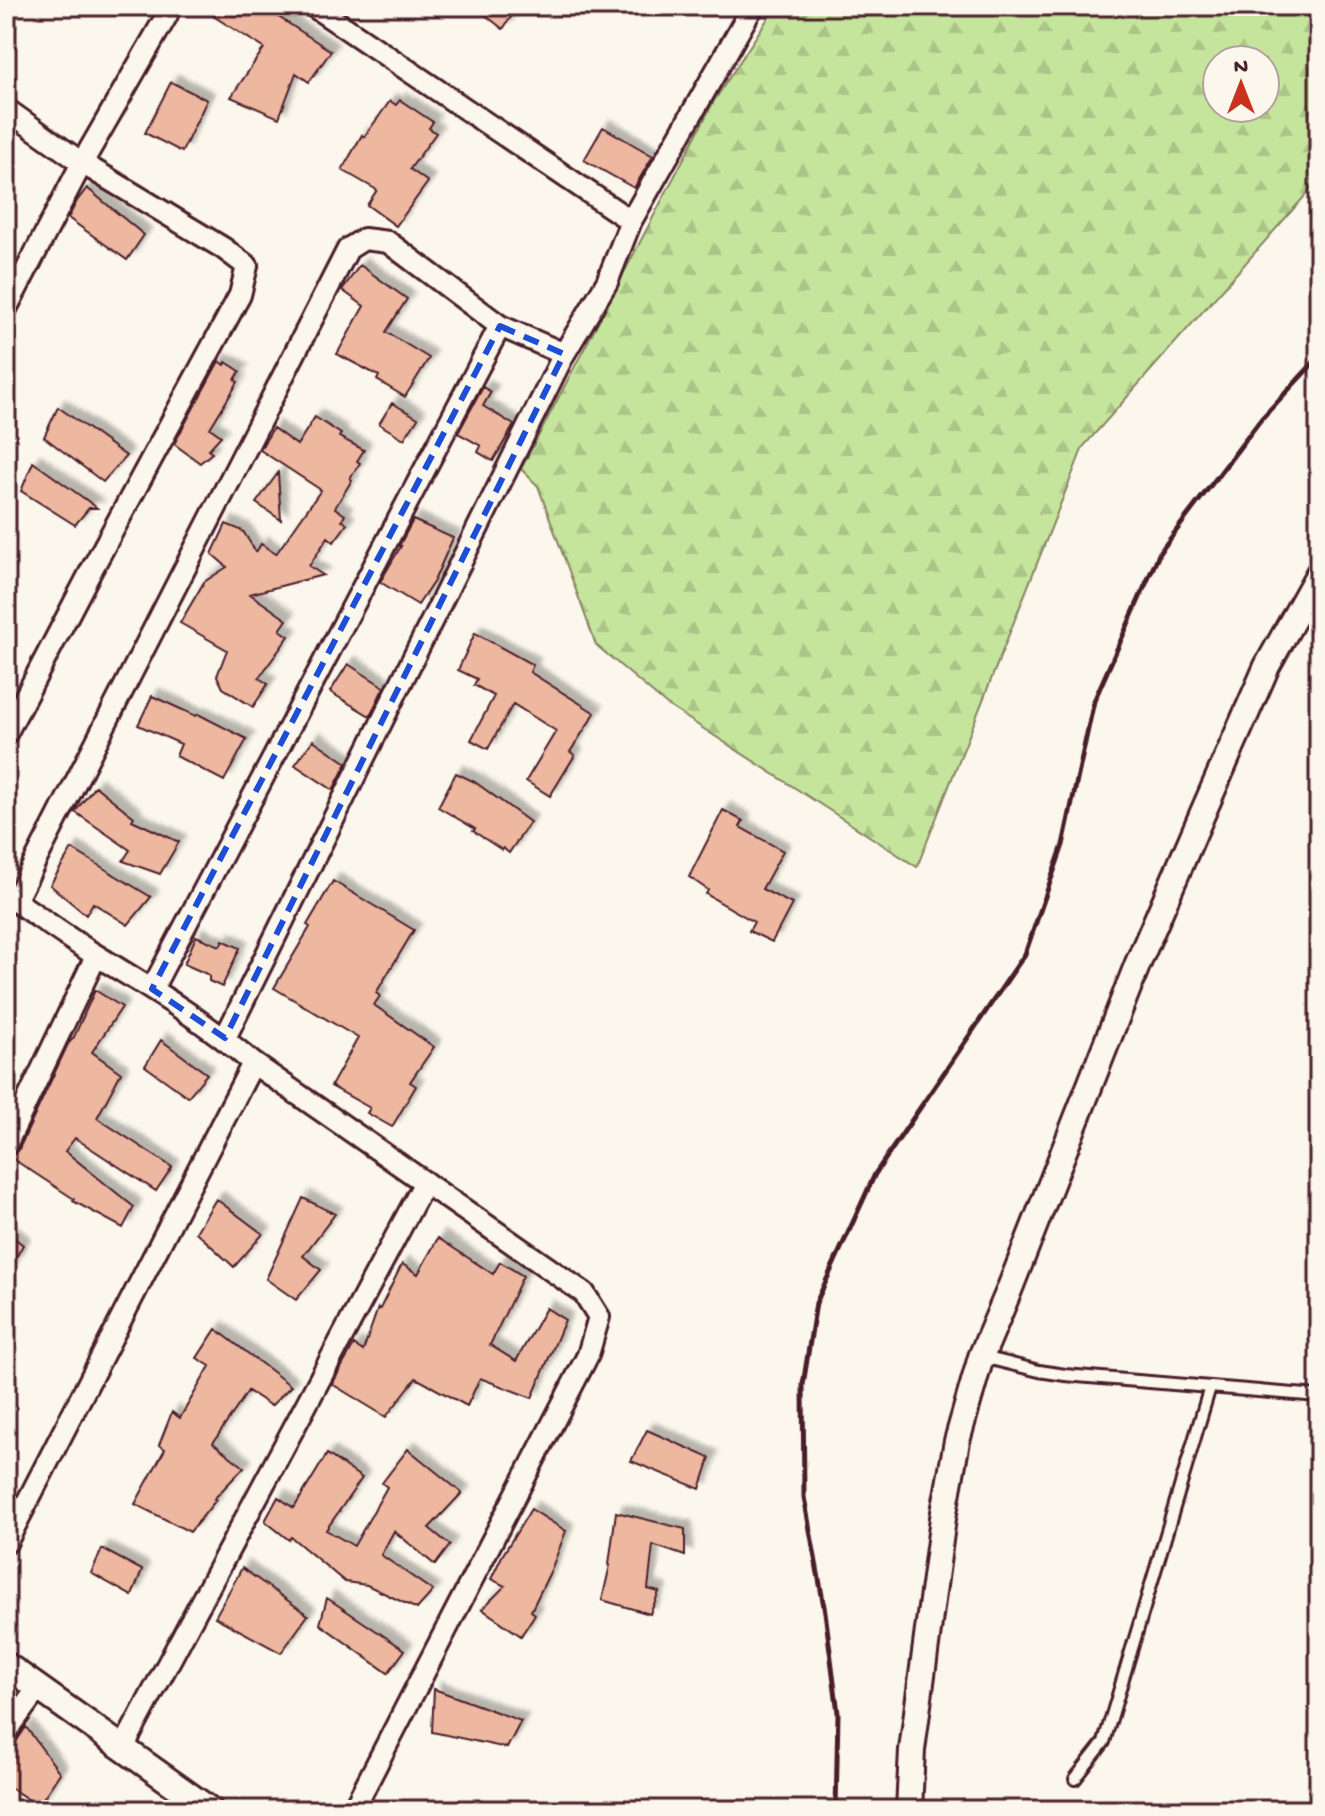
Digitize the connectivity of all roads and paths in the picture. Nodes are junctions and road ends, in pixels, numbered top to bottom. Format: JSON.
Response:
{"nodes":[{"id":1,"x":313,"y":6,"type":"edge"},
{"id":2,"x":753,"y":6,"type":"edge"},
{"id":3,"x":167,"y":15,"type":"dead end"},
{"id":4,"x":6,"y":109,"type":"edge"},
{"id":5,"x":82,"y":163,"type":"junction"},
{"id":6,"x":631,"y":221,"type":"junction"},
{"id":7,"x":6,"y":309,"type":"edge"},
{"id":8,"x":500,"y":326,"type":"junction"},
{"id":9,"x":564,"y":354,"type":"junction"},
{"id":10,"x":1319,"y":573,"type":"edge"},
{"id":11,"x":6,"y":734,"type":"edge"},
{"id":12,"x":11,"y":898,"type":"edge"},
{"id":13,"x":96,"y":956,"type":"junction"},
{"id":14,"x":152,"y":989,"type":"junction"},
{"id":15,"x":225,"y":1038,"type":"junction"},
{"id":16,"x":253,"y":1063,"type":"junction"},
{"id":17,"x":6,"y":1145,"type":"edge"},
{"id":18,"x":425,"y":1182,"type":"junction"},
{"id":19,"x":981,"y":1357,"type":"junction"},
{"id":20,"x":1210,"y":1387,"type":"junction"},
{"id":21,"x":1319,"y":1396,"type":"edge"},
{"id":22,"x":6,"y":1543,"type":"edge"},
{"id":23,"x":6,"y":1665,"type":"edge"},
{"id":24,"x":38,"y":1688,"type":"junction"},
{"id":25,"x":6,"y":1732,"type":"edge"},
{"id":26,"x":123,"y":1748,"type":"junction"},
{"id":27,"x":1075,"y":1779,"type":"dead end"},
{"id":28,"x":210,"y":1810,"type":"edge"},
{"id":29,"x":353,"y":1810,"type":"edge"},
{"id":30,"x":909,"y":1810,"type":"edge"}],
"edges":[{"from":1,"to":6,"type":"street"},
{"from":2,"to":6,"type":"street"},
{"from":3,"to":5,"type":"street"},
{"from":4,"to":5,"type":"street"},
{"from":5,"to":7,"type":"street"},
{"from":5,"to":11,"type":"street"},
{"from":6,"to":9,"type":"street"},
{"from":8,"to":9,"type":"street"},
{"from":8,"to":12,"type":"street"},
{"from":8,"to":14,"type":"street"},
{"from":9,"to":15,"type":"street"},
{"from":10,"to":19,"type":"street"},
{"from":12,"to":13,"type":"street"},
{"from":13,"to":14,"type":"street"},
{"from":13,"to":17,"type":"street"},
{"from":14,"to":15,"type":"street"},
{"from":15,"to":16,"type":"street"},
{"from":16,"to":18,"type":"street"},
{"from":16,"to":22,"type":"street"},
{"from":18,"to":26,"type":"street"},
{"from":18,"to":29,"type":"street"},
{"from":19,"to":20,"type":"lane"},
{"from":19,"to":30,"type":"street"},
{"from":20,"to":21,"type":"lane"},
{"from":20,"to":27,"type":"lane"},
{"from":23,"to":24,"type":"street"},
{"from":24,"to":25,"type":"street"},
{"from":24,"to":26,"type":"street"},
{"from":26,"to":28,"type":"street"}]}
